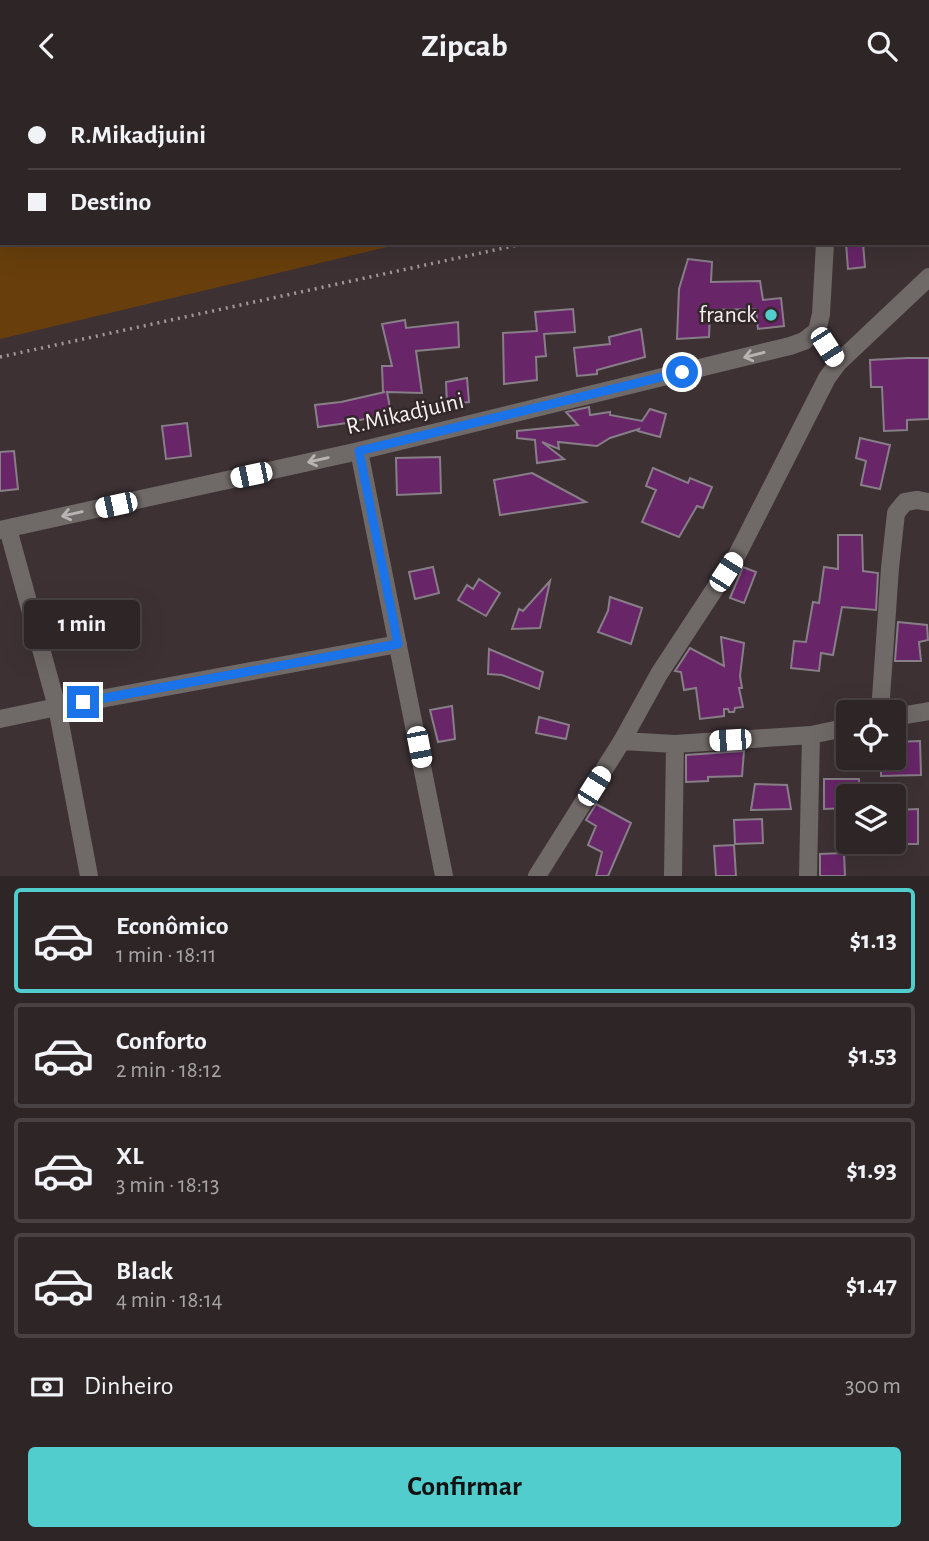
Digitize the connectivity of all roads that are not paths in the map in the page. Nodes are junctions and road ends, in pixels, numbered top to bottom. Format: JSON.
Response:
{"nodes":[{"id":1,"x":825,"y":245,"type":"edge"},
{"id":2,"x":929,"y":277,"type":"edge"},
{"id":3,"x":817,"y":331,"type":"junction"},
{"id":4,"x":838,"y":363,"type":"junction"},
{"id":5,"x":359,"y":451,"type":"junction"},
{"id":6,"x":929,"y":502,"type":"edge"},
{"id":7,"x":4,"y":529,"type":"edge"},
{"id":8,"x":398,"y":644,"type":"junction"},
{"id":9,"x":881,"y":700,"type":"edge"},
{"id":10,"x":57,"y":707,"type":"junction"},
{"id":11,"x":929,"y":711,"type":"edge"},
{"id":12,"x":906,"y":715,"type":"edge"},
{"id":13,"x":0,"y":719,"type":"edge"},
{"id":14,"x":836,"y":730,"type":"edge"},
{"id":15,"x":811,"y":735,"type":"junction"},
{"id":16,"x":622,"y":741,"type":"junction"},
{"id":17,"x":676,"y":744,"type":"junction"},
{"id":18,"x":89,"y":876,"type":"edge"},
{"id":19,"x":444,"y":876,"type":"edge"},
{"id":20,"x":537,"y":876,"type":"edge"},
{"id":21,"x":673,"y":876,"type":"edge"},
{"id":22,"x":808,"y":876,"type":"edge"}],
"edges":[{"from":1,"to":3,"type":"street"},
{"from":2,"to":4,"type":"street"},
{"from":3,"to":4,"type":"street"},
{"from":3,"to":5,"type":"street","name":"R.Mikadjuini","one_way":true},
{"from":4,"to":16,"type":"street"},
{"from":5,"to":7,"type":"street","name":"R.Mikadjuini","one_way":true},
{"from":5,"to":8,"type":"street"},
{"from":6,"to":9,"type":"street"},
{"from":7,"to":10,"type":"street"},
{"from":8,"to":10,"type":"street"},
{"from":8,"to":19,"type":"street"},
{"from":10,"to":13,"type":"street"},
{"from":10,"to":18,"type":"street"},
{"from":11,"to":12,"type":"street"},
{"from":14,"to":15,"type":"street"},
{"from":15,"to":17,"type":"street"},
{"from":15,"to":22,"type":"street"},
{"from":16,"to":17,"type":"street"},
{"from":16,"to":20,"type":"street"},
{"from":17,"to":21,"type":"street"}]}
